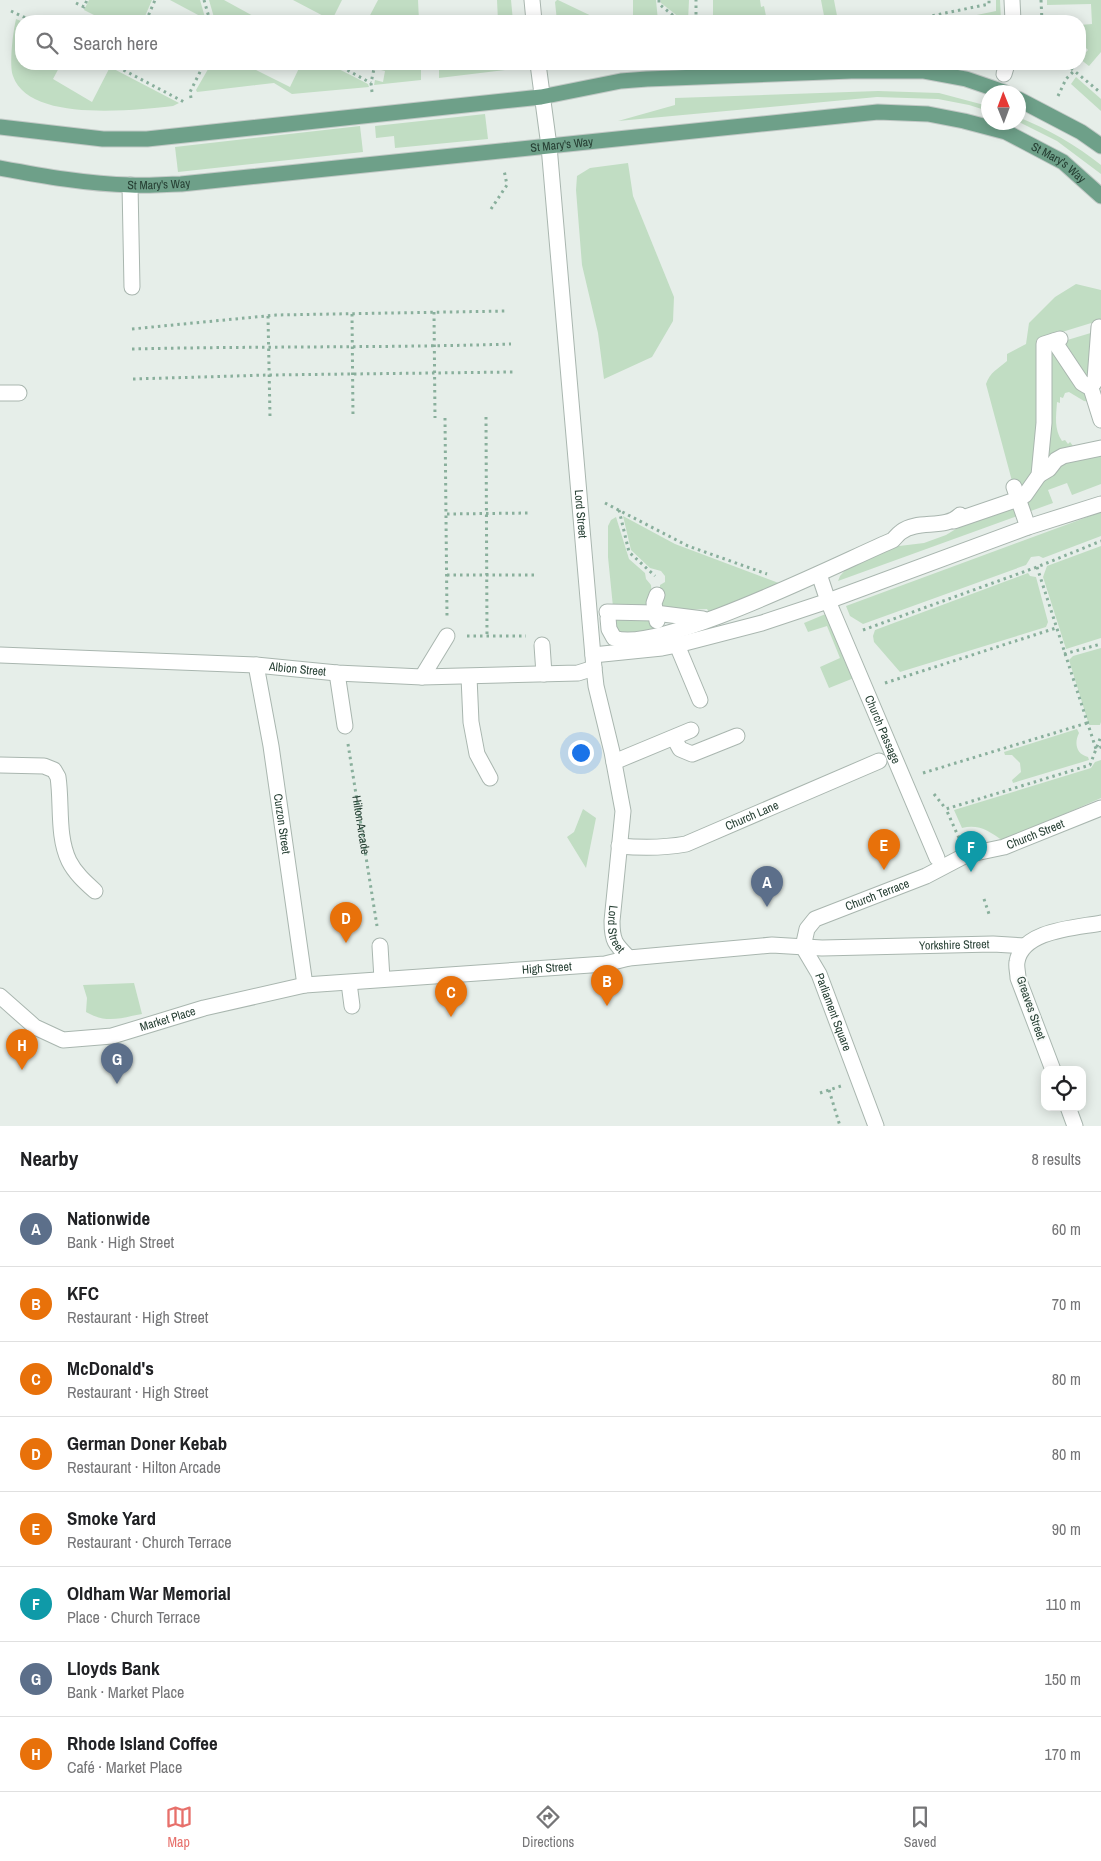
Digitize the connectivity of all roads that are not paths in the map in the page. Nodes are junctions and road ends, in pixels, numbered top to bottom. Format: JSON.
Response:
{"nodes":[{"id":1,"x":532,"y":0,"type":"edge"},
{"id":2,"x":1012,"y":0,"type":"edge"},
{"id":3,"x":533,"y":15,"type":"edge"},
{"id":4,"x":1013,"y":15,"type":"edge"},
{"id":5,"x":539,"y":70,"type":"edge"},
{"id":6,"x":985,"y":85,"type":"edge"},
{"id":7,"x":541,"y":97,"type":"junction"},
{"id":8,"x":1026,"y":103,"type":"edge"},
{"id":9,"x":0,"y":126,"type":"edge"},
{"id":10,"x":549,"y":146,"type":"junction"},
{"id":11,"x":1101,"y":146,"type":"edge"},
{"id":12,"x":0,"y":168,"type":"edge"},
{"id":13,"x":130,"y":185,"type":"junction"},
{"id":14,"x":1101,"y":196,"type":"edge"},
{"id":15,"x":132,"y":287,"type":"dead end"},
{"id":16,"x":1097,"y":327,"type":"edge"},
{"id":17,"x":1090,"y":385,"type":"junction"},
{"id":18,"x":19,"y":393,"type":"dead end"},
{"id":19,"x":0,"y":394,"type":"edge"},
{"id":20,"x":1101,"y":420,"type":"edge"},
{"id":21,"x":1101,"y":448,"type":"edge"},
{"id":22,"x":1039,"y":475,"type":"junction"},
{"id":23,"x":1016,"y":493,"type":"junction"},
{"id":24,"x":1101,"y":504,"type":"edge"},
{"id":25,"x":1028,"y":527,"type":"junction"},
{"id":26,"x":819,"y":574,"type":"junction"},
{"id":27,"x":656,"y":595,"type":"dead end"},
{"id":28,"x":828,"y":601,"type":"junction"},
{"id":29,"x":655,"y":613,"type":"junction"},
{"id":30,"x":706,"y":620,"type":"junction"},
{"id":31,"x":661,"y":635,"type":"junction"},
{"id":32,"x":447,"y":636,"type":"road end"},
{"id":33,"x":537,"y":641,"type":"road end"},
{"id":34,"x":677,"y":644,"type":"junction"},
{"id":35,"x":0,"y":655,"type":"edge"},
{"id":36,"x":594,"y":662,"type":"junction"},
{"id":37,"x":256,"y":665,"type":"junction"},
{"id":38,"x":337,"y":673,"type":"junction"},
{"id":39,"x":544,"y":674,"type":"junction"},
{"id":40,"x":422,"y":677,"type":"junction"},
{"id":41,"x":469,"y":677,"type":"junction"},
{"id":42,"x":700,"y":700,"type":"dead end"},
{"id":43,"x":345,"y":726,"type":"road end"},
{"id":44,"x":691,"y":730,"type":"dead end"},
{"id":45,"x":737,"y":736,"type":"dead end"},
{"id":46,"x":674,"y":738,"type":"junction"},
{"id":47,"x":879,"y":761,"type":"dead end"},
{"id":48,"x":614,"y":762,"type":"junction"},
{"id":49,"x":0,"y":765,"type":"edge"},
{"id":50,"x":490,"y":778,"type":"dead end"},
{"id":51,"x":1101,"y":808,"type":"edge"},
{"id":52,"x":619,"y":846,"type":"junction"},
{"id":53,"x":966,"y":856,"type":"joint"},
{"id":54,"x":937,"y":858,"type":"dead end"},
{"id":55,"x":94,"y":891,"type":"dead end"},
{"id":56,"x":1101,"y":923,"type":"edge"},
{"id":57,"x":380,"y":946,"type":"road end"},
{"id":58,"x":1025,"y":946,"type":"junction"},
{"id":59,"x":803,"y":947,"type":"junction"},
{"id":60,"x":629,"y":958,"type":"junction"},
{"id":61,"x":382,"y":979,"type":"junction"},
{"id":62,"x":349,"y":982,"type":"junction"},
{"id":63,"x":305,"y":985,"type":"junction"},
{"id":64,"x":2,"y":1003,"type":"edge"},
{"id":65,"x":352,"y":1006,"type":"dead end"},
{"id":66,"x":1052,"y":1066,"type":"edge"},
{"id":67,"x":1069,"y":1111,"type":"edge"},
{"id":68,"x":876,"y":1126,"type":"edge"},
{"id":69,"x":1075,"y":1126,"type":"edge"}],
"edges":[{"from":1,"to":3,"type":"street"},
{"from":2,"to":4,"type":"street"},
{"from":5,"to":7,"type":"street","name":"Lord Street"},
{"from":6,"to":7,"type":"main road"},
{"from":7,"to":9,"type":"main road"},
{"from":7,"to":10,"type":"street","name":"Lord Street"},
{"from":8,"to":11,"type":"main road"},
{"from":10,"to":13,"type":"main road","name":"St Mary's Way"},
{"from":10,"to":14,"type":"main road","name":"St Mary's Way"},
{"from":10,"to":36,"type":"street","name":"Lord Street"},
{"from":12,"to":13,"type":"main road","name":"St Mary's Way"},
{"from":13,"to":15,"type":"street"},
{"from":16,"to":17,"type":"street"},
{"from":17,"to":20,"type":"street"},
{"from":17,"to":22,"type":"street"},
{"from":18,"to":19,"type":"street"},
{"from":21,"to":22,"type":"street"},
{"from":22,"to":23,"type":"street"},
{"from":23,"to":25,"type":"street"},
{"from":23,"to":26,"type":"street"},
{"from":24,"to":25,"type":"street","name":"Albion Street"},
{"from":25,"to":28,"type":"street","name":"Albion Street"},
{"from":26,"to":28,"type":"street","name":"Church Passage"},
{"from":26,"to":30,"type":"street"},
{"from":27,"to":29,"type":"street"},
{"from":28,"to":34,"type":"street","name":"Albion Street"},
{"from":28,"to":54,"type":"street","name":"Church Passage"},
{"from":29,"to":30,"type":"street"},
{"from":29,"to":31,"type":"street"},
{"from":29,"to":31,"type":"street"},
{"from":30,"to":31,"type":"street"},
{"from":32,"to":40,"type":"street"},
{"from":33,"to":39,"type":"street"},
{"from":34,"to":36,"type":"street","name":"Albion Street"},
{"from":34,"to":42,"type":"street"},
{"from":35,"to":37,"type":"street","name":"Albion Street"},
{"from":36,"to":39,"type":"street","name":"Albion Street"},
{"from":36,"to":48,"type":"street","name":"Lord Street"},
{"from":37,"to":38,"type":"street","name":"Albion Street"},
{"from":37,"to":63,"type":"street","name":"Curzon Street"},
{"from":38,"to":40,"type":"street","name":"Albion Street"},
{"from":38,"to":43,"type":"street"},
{"from":39,"to":41,"type":"street","name":"Albion Street"},
{"from":40,"to":41,"type":"street","name":"Albion Street"},
{"from":41,"to":50,"type":"street"},
{"from":44,"to":46,"type":"street"},
{"from":45,"to":46,"type":"street"},
{"from":46,"to":48,"type":"street"},
{"from":47,"to":52,"type":"street","name":"Church Lane"},
{"from":48,"to":52,"type":"street","name":"Lord Street"},
{"from":49,"to":55,"type":"street"},
{"from":51,"to":53,"type":"street","name":"Church Street"},
{"from":52,"to":60,"type":"street","name":"Lord Street"},
{"from":53,"to":59,"type":"street","name":"Church Terrace"},
{"from":56,"to":58,"type":"street"},
{"from":57,"to":61,"type":"street"},
{"from":58,"to":59,"type":"street","name":"Yorkshire Street"},
{"from":58,"to":66,"type":"street","name":"Greaves Street"},
{"from":59,"to":60,"type":"street","name":"High Street"},
{"from":59,"to":68,"type":"street","name":"Parliament Square"},
{"from":60,"to":61,"type":"street","name":"High Street"},
{"from":61,"to":62,"type":"street","name":"High Street"},
{"from":62,"to":63,"type":"street","name":"Market Place"},
{"from":62,"to":65,"type":"street"},
{"from":63,"to":64,"type":"street","name":"Market Place"},
{"from":67,"to":69,"type":"street"}]}
